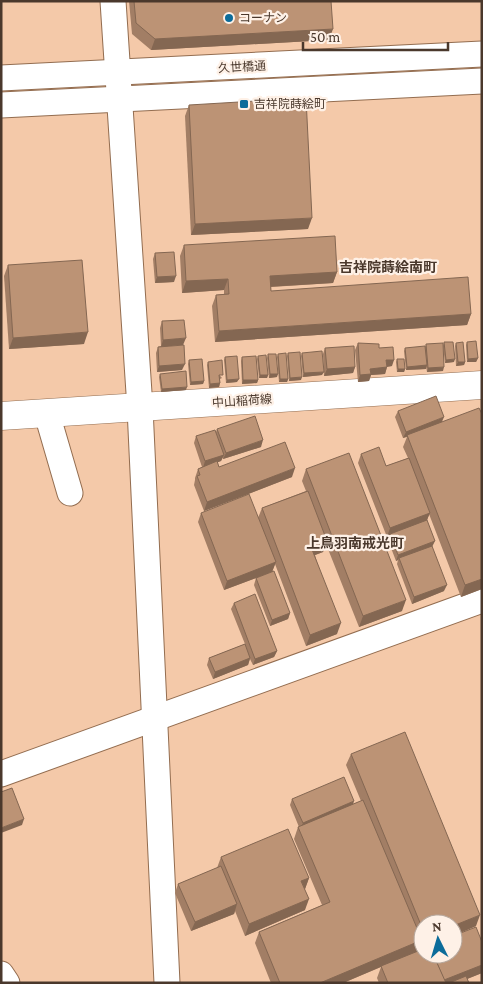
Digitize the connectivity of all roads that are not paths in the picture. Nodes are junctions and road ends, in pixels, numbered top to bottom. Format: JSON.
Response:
{"nodes":[{"id":1,"x":113,"y":1,"type":"edge"},
{"id":2,"x":482,"y":54,"type":"edge"},
{"id":3,"x":118,"y":73,"type":"junction"},
{"id":4,"x":1,"y":78,"type":"edge"},
{"id":5,"x":482,"y":82,"type":"edge"},
{"id":6,"x":120,"y":99,"type":"junction"},
{"id":7,"x":1,"y":105,"type":"edge"},
{"id":8,"x":482,"y":385,"type":"edge"},
{"id":9,"x":140,"y":408,"type":"junction"},
{"id":10,"x":46,"y":414,"type":"junction"},
{"id":11,"x":1,"y":416,"type":"edge"},
{"id":12,"x":70,"y":493,"type":"dead end"},
{"id":13,"x":482,"y":600,"type":"edge"},
{"id":14,"x":153,"y":717,"type":"junction"},
{"id":15,"x":1,"y":774,"type":"edge"},
{"id":16,"x":1,"y":974,"type":"edge"},
{"id":17,"x":7,"y":983,"type":"edge"},
{"id":18,"x":167,"y":983,"type":"edge"}],
"edges":[{"from":1,"to":3,"type":"street"},
{"from":2,"to":3,"type":"street","name":"久世橋通"},
{"from":3,"to":4,"type":"street","name":"久世橋通"},
{"from":3,"to":6,"type":"street"},
{"from":5,"to":6,"type":"street"},
{"from":6,"to":7,"type":"street"},
{"from":6,"to":9,"type":"street"},
{"from":8,"to":9,"type":"main road","name":"中山稲荷線"},
{"from":9,"to":10,"type":"main road","name":"中山稲荷線"},
{"from":9,"to":14,"type":"street"},
{"from":10,"to":11,"type":"main road","name":"中山稲荷線"},
{"from":10,"to":12,"type":"street"},
{"from":13,"to":14,"type":"street"},
{"from":14,"to":15,"type":"street"},
{"from":14,"to":18,"type":"street"},
{"from":16,"to":17,"type":"street"}]}
